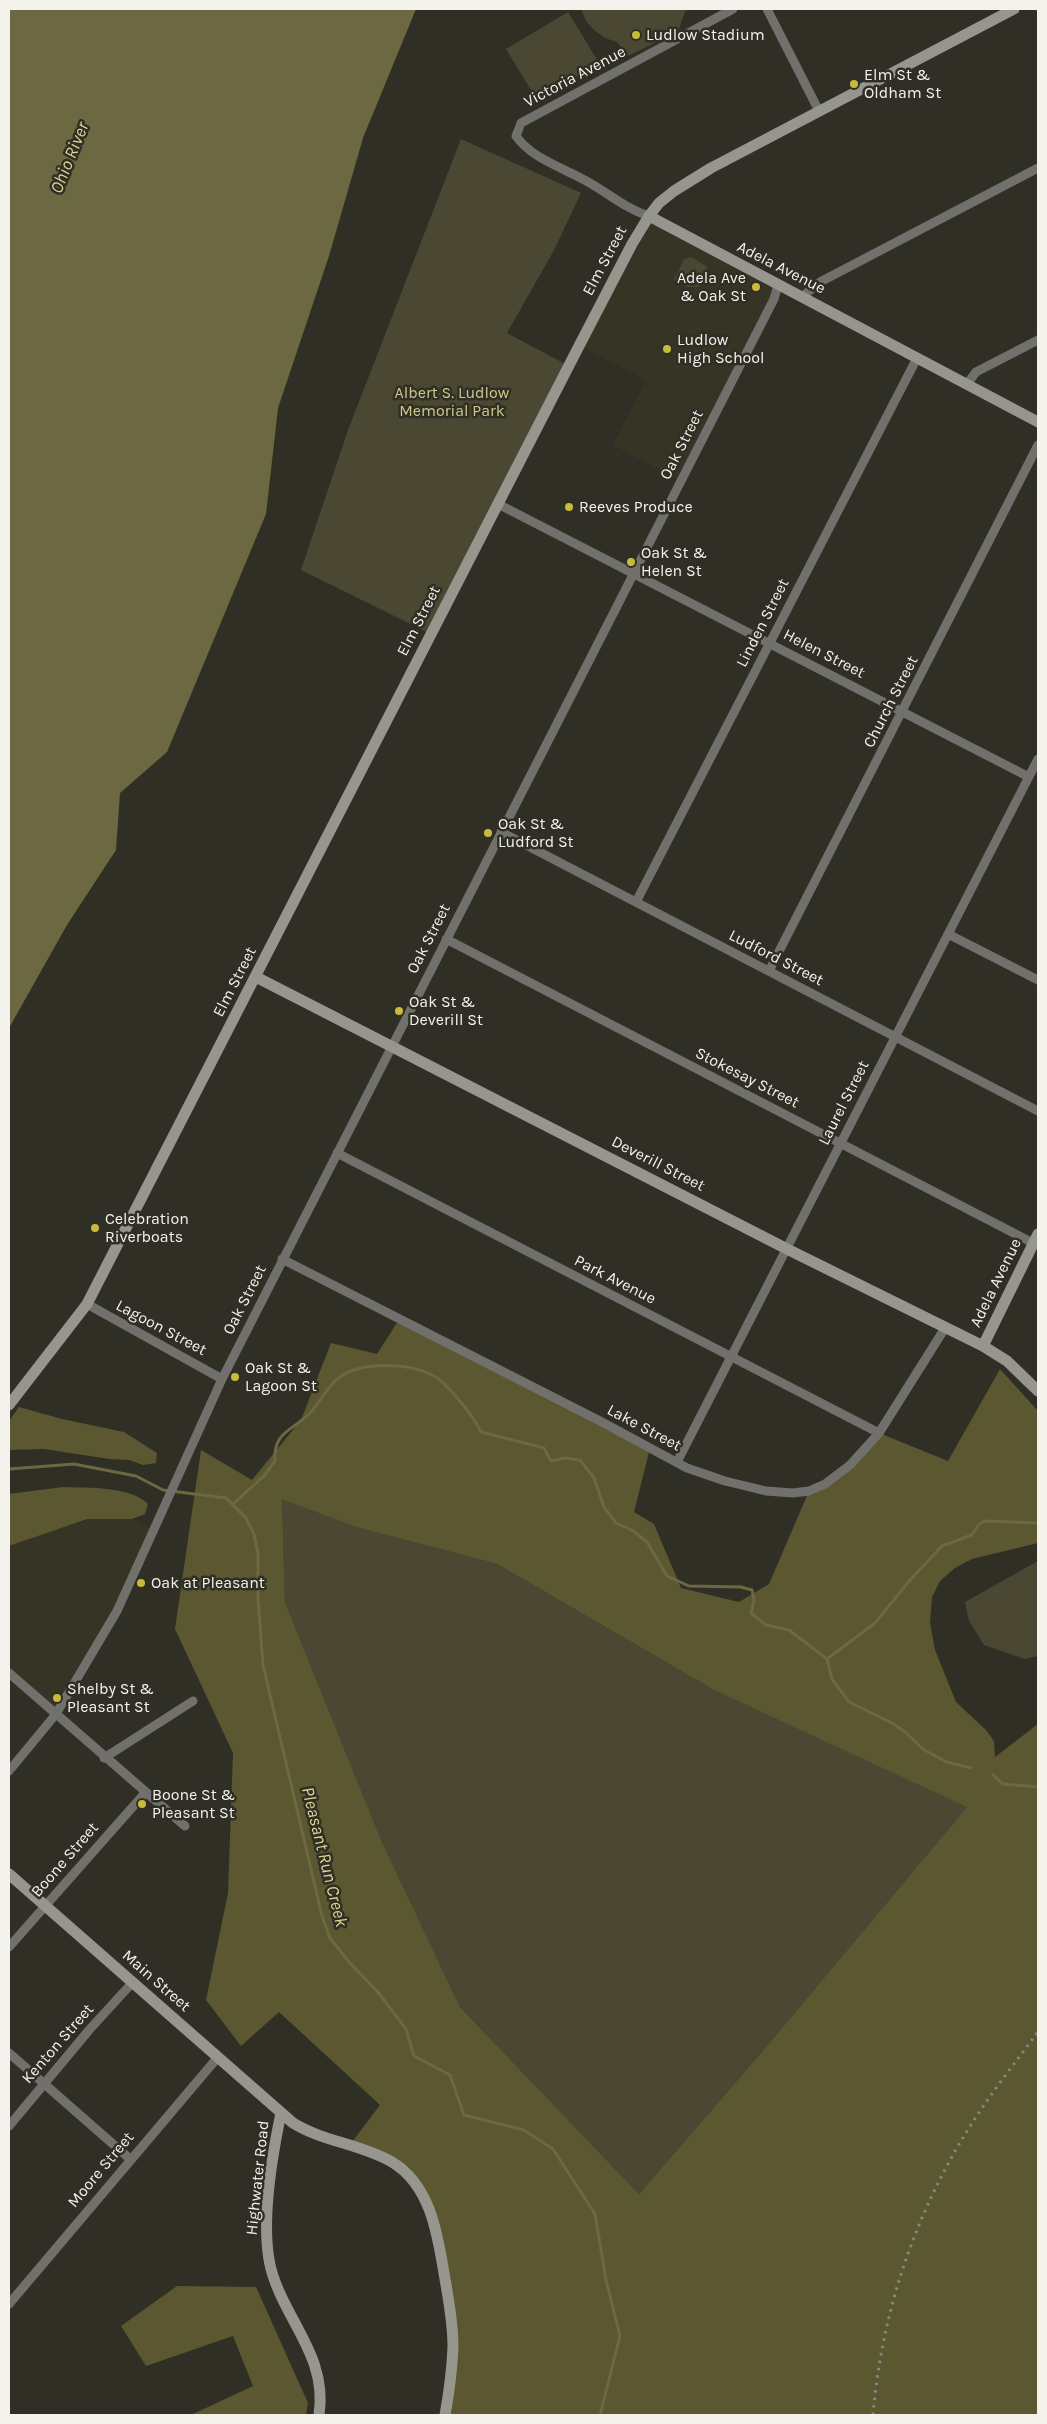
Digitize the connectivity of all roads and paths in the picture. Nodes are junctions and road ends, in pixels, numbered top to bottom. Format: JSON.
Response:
{"nodes":[{"id":1,"x":733,"y":9,"type":"edge"},
{"id":2,"x":767,"y":9,"type":"edge"},
{"id":3,"x":1014,"y":9,"type":"edge"},
{"id":4,"x":820,"y":111,"type":"junction"},
{"id":5,"x":516,"y":136,"type":"joint"},
{"id":6,"x":1038,"y":168,"type":"edge"},
{"id":7,"x":649,"y":216,"type":"junction"},
{"id":8,"x":778,"y":286,"type":"junction"},
{"id":9,"x":802,"y":297,"type":"junction"},
{"id":10,"x":1038,"y":340,"type":"edge"},
{"id":11,"x":917,"y":358,"type":"junction"},
{"id":12,"x":967,"y":384,"type":"junction"},
{"id":13,"x":1038,"y":422,"type":"edge"},
{"id":14,"x":1038,"y":445,"type":"edge"},
{"id":15,"x":498,"y":504,"type":"junction"},
{"id":16,"x":634,"y":574,"type":"junction"},
{"id":17,"x":770,"y":643,"type":"junction"},
{"id":18,"x":902,"y":712,"type":"junction"},
{"id":19,"x":1038,"y":758,"type":"edge"},
{"id":20,"x":1029,"y":777,"type":"junction"},
{"id":21,"x":501,"y":832,"type":"junction"},
{"id":22,"x":636,"y":902,"type":"junction"},
{"id":23,"x":948,"y":934,"type":"junction"},
{"id":24,"x":446,"y":939,"type":"junction"},
{"id":25,"x":769,"y":971,"type":"junction"},
{"id":26,"x":256,"y":977,"type":"junction"},
{"id":27,"x":1038,"y":980,"type":"edge"},
{"id":28,"x":895,"y":1036,"type":"junction"},
{"id":29,"x":392,"y":1045,"type":"junction"},
{"id":30,"x":1038,"y":1111,"type":"edge"},
{"id":31,"x":840,"y":1143,"type":"junction"},
{"id":32,"x":337,"y":1153,"type":"junction"},
{"id":33,"x":1036,"y":1239,"type":"edge"},
{"id":34,"x":787,"y":1249,"type":"junction"},
{"id":35,"x":282,"y":1259,"type":"junction"},
{"id":36,"x":87,"y":1304,"type":"junction"},
{"id":37,"x":945,"y":1328,"type":"junction"},
{"id":38,"x":982,"y":1346,"type":"junction"},
{"id":39,"x":731,"y":1358,"type":"junction"},
{"id":40,"x":222,"y":1379,"type":"junction"},
{"id":41,"x":1038,"y":1390,"type":"edge"},
{"id":42,"x":9,"y":1405,"type":"edge"},
{"id":43,"x":879,"y":1433,"type":"junction"},
{"id":44,"x":678,"y":1462,"type":"junction"},
{"id":45,"x":9,"y":1673,"type":"edge"},
{"id":46,"x":193,"y":1701,"type":"dead end"},
{"id":47,"x":56,"y":1714,"type":"junction"},
{"id":48,"x":104,"y":1758,"type":"junction"},
{"id":49,"x":9,"y":1771,"type":"edge"},
{"id":50,"x":145,"y":1793,"type":"junction"},
{"id":51,"x":185,"y":1826,"type":"dead end"},
{"id":52,"x":9,"y":1874,"type":"edge"},
{"id":53,"x":45,"y":1906,"type":"junction"},
{"id":54,"x":9,"y":1947,"type":"edge"},
{"id":55,"x":132,"y":1982,"type":"junction"},
{"id":56,"x":9,"y":2053,"type":"edge"},
{"id":57,"x":218,"y":2057,"type":"junction"},
{"id":58,"x":43,"y":2084,"type":"junction"},
{"id":59,"x":281,"y":2113,"type":"junction"},
{"id":60,"x":9,"y":2126,"type":"edge"},
{"id":61,"x":130,"y":2159,"type":"junction"},
{"id":62,"x":9,"y":2304,"type":"edge"},
{"id":63,"x":319,"y":2415,"type":"edge"},
{"id":64,"x":445,"y":2415,"type":"edge"}],
"edges":[{"from":1,"to":5,"type":"street","name":"Victoria Avenue"},
{"from":2,"to":4,"type":"street"},
{"from":3,"to":4,"type":"main road","name":"Elm Street"},
{"from":4,"to":7,"type":"main road","name":"Elm Street"},
{"from":5,"to":7,"type":"street","name":"Adela Avenue"},
{"from":6,"to":9,"type":"street"},
{"from":7,"to":8,"type":"main road","name":"Adela Avenue"},
{"from":7,"to":15,"type":"main road","name":"Elm Street"},
{"from":8,"to":9,"type":"main road","name":"Adela Avenue"},
{"from":8,"to":16,"type":"street","name":"Oak Street"},
{"from":9,"to":11,"type":"main road","name":"Adela Avenue"},
{"from":10,"to":12,"type":"street"},
{"from":11,"to":12,"type":"main road","name":"Adela Avenue"},
{"from":11,"to":17,"type":"street","name":"Linden Street"},
{"from":12,"to":13,"type":"main road","name":"Adela Avenue"},
{"from":14,"to":18,"type":"street","name":"Church Street"},
{"from":15,"to":16,"type":"street","name":"Helen Street"},
{"from":15,"to":26,"type":"main road","name":"Elm Street"},
{"from":16,"to":17,"type":"street","name":"Helen Street"},
{"from":16,"to":21,"type":"street","name":"Oak Street"},
{"from":17,"to":18,"type":"street","name":"Helen Street"},
{"from":17,"to":22,"type":"street","name":"Linden Street"},
{"from":18,"to":20,"type":"street","name":"Helen Street"},
{"from":18,"to":25,"type":"street","name":"Church Street"},
{"from":19,"to":20,"type":"street","name":"Laurel Street"},
{"from":20,"to":23,"type":"street","name":"Laurel Street"},
{"from":21,"to":22,"type":"street","name":"Ludford Street"},
{"from":21,"to":24,"type":"street","name":"Oak Street"},
{"from":22,"to":25,"type":"street","name":"Ludford Street"},
{"from":23,"to":27,"type":"street"},
{"from":23,"to":28,"type":"street","name":"Laurel Street"},
{"from":24,"to":29,"type":"street","name":"Oak Street"},
{"from":24,"to":31,"type":"street","name":"Stokesay Street"},
{"from":25,"to":28,"type":"street","name":"Ludford Street"},
{"from":26,"to":29,"type":"main road","name":"Deverill Street"},
{"from":26,"to":36,"type":"main road","name":"Elm Street"},
{"from":28,"to":30,"type":"street","name":"Ludford Street"},
{"from":28,"to":31,"type":"street","name":"Laurel Street"},
{"from":29,"to":32,"type":"street","name":"Oak Street"},
{"from":29,"to":34,"type":"main road","name":"Deverill Street"},
{"from":31,"to":33,"type":"street","name":"Stokesay Street"},
{"from":31,"to":34,"type":"street","name":"Laurel Street"},
{"from":32,"to":35,"type":"street","name":"Oak Street"},
{"from":32,"to":39,"type":"street","name":"Park Avenue"},
{"from":33,"to":38,"type":"main road","name":"Adela Avenue"},
{"from":34,"to":37,"type":"main road","name":"Deverill Street"},
{"from":34,"to":39,"type":"street","name":"Laurel Street"},
{"from":35,"to":40,"type":"street","name":"Oak Street"},
{"from":35,"to":44,"type":"street","name":"Lake Street"},
{"from":36,"to":40,"type":"street","name":"Lagoon Street"},
{"from":36,"to":42,"type":"main road","name":"Elm Street"},
{"from":37,"to":38,"type":"main road","name":"Deverill Street"},
{"from":37,"to":43,"type":"street","name":"Lake Street"},
{"from":38,"to":41,"type":"main road","name":"Deverill Street"},
{"from":39,"to":43,"type":"street","name":"Park Avenue"},
{"from":39,"to":44,"type":"street","name":"Laurel Street"},
{"from":40,"to":47,"type":"street","name":"Oak Street"},
{"from":43,"to":44,"type":"street","name":"Lake Street"},
{"from":45,"to":47,"type":"street"},
{"from":46,"to":48,"type":"street"},
{"from":47,"to":48,"type":"street"},
{"from":47,"to":49,"type":"street","name":"Oak Street"},
{"from":48,"to":50,"type":"street"},
{"from":50,"to":51,"type":"street"},
{"from":50,"to":53,"type":"street","name":"Boone Street"},
{"from":52,"to":53,"type":"main road","name":"Main Street"},
{"from":53,"to":54,"type":"street","name":"Boone Street"},
{"from":53,"to":55,"type":"main road","name":"Main Street"},
{"from":55,"to":57,"type":"main road","name":"Main Street"},
{"from":55,"to":58,"type":"street","name":"Kenton Street"},
{"from":56,"to":58,"type":"street"},
{"from":57,"to":59,"type":"main road","name":"Main Street"},
{"from":57,"to":61,"type":"street","name":"Moore Street"},
{"from":58,"to":60,"type":"street","name":"Kenton Street"},
{"from":58,"to":61,"type":"street"},
{"from":59,"to":63,"type":"main road","name":"Highwater Road"},
{"from":59,"to":64,"type":"main road","name":"Main Street"},
{"from":61,"to":62,"type":"street","name":"Moore Street"}]}
